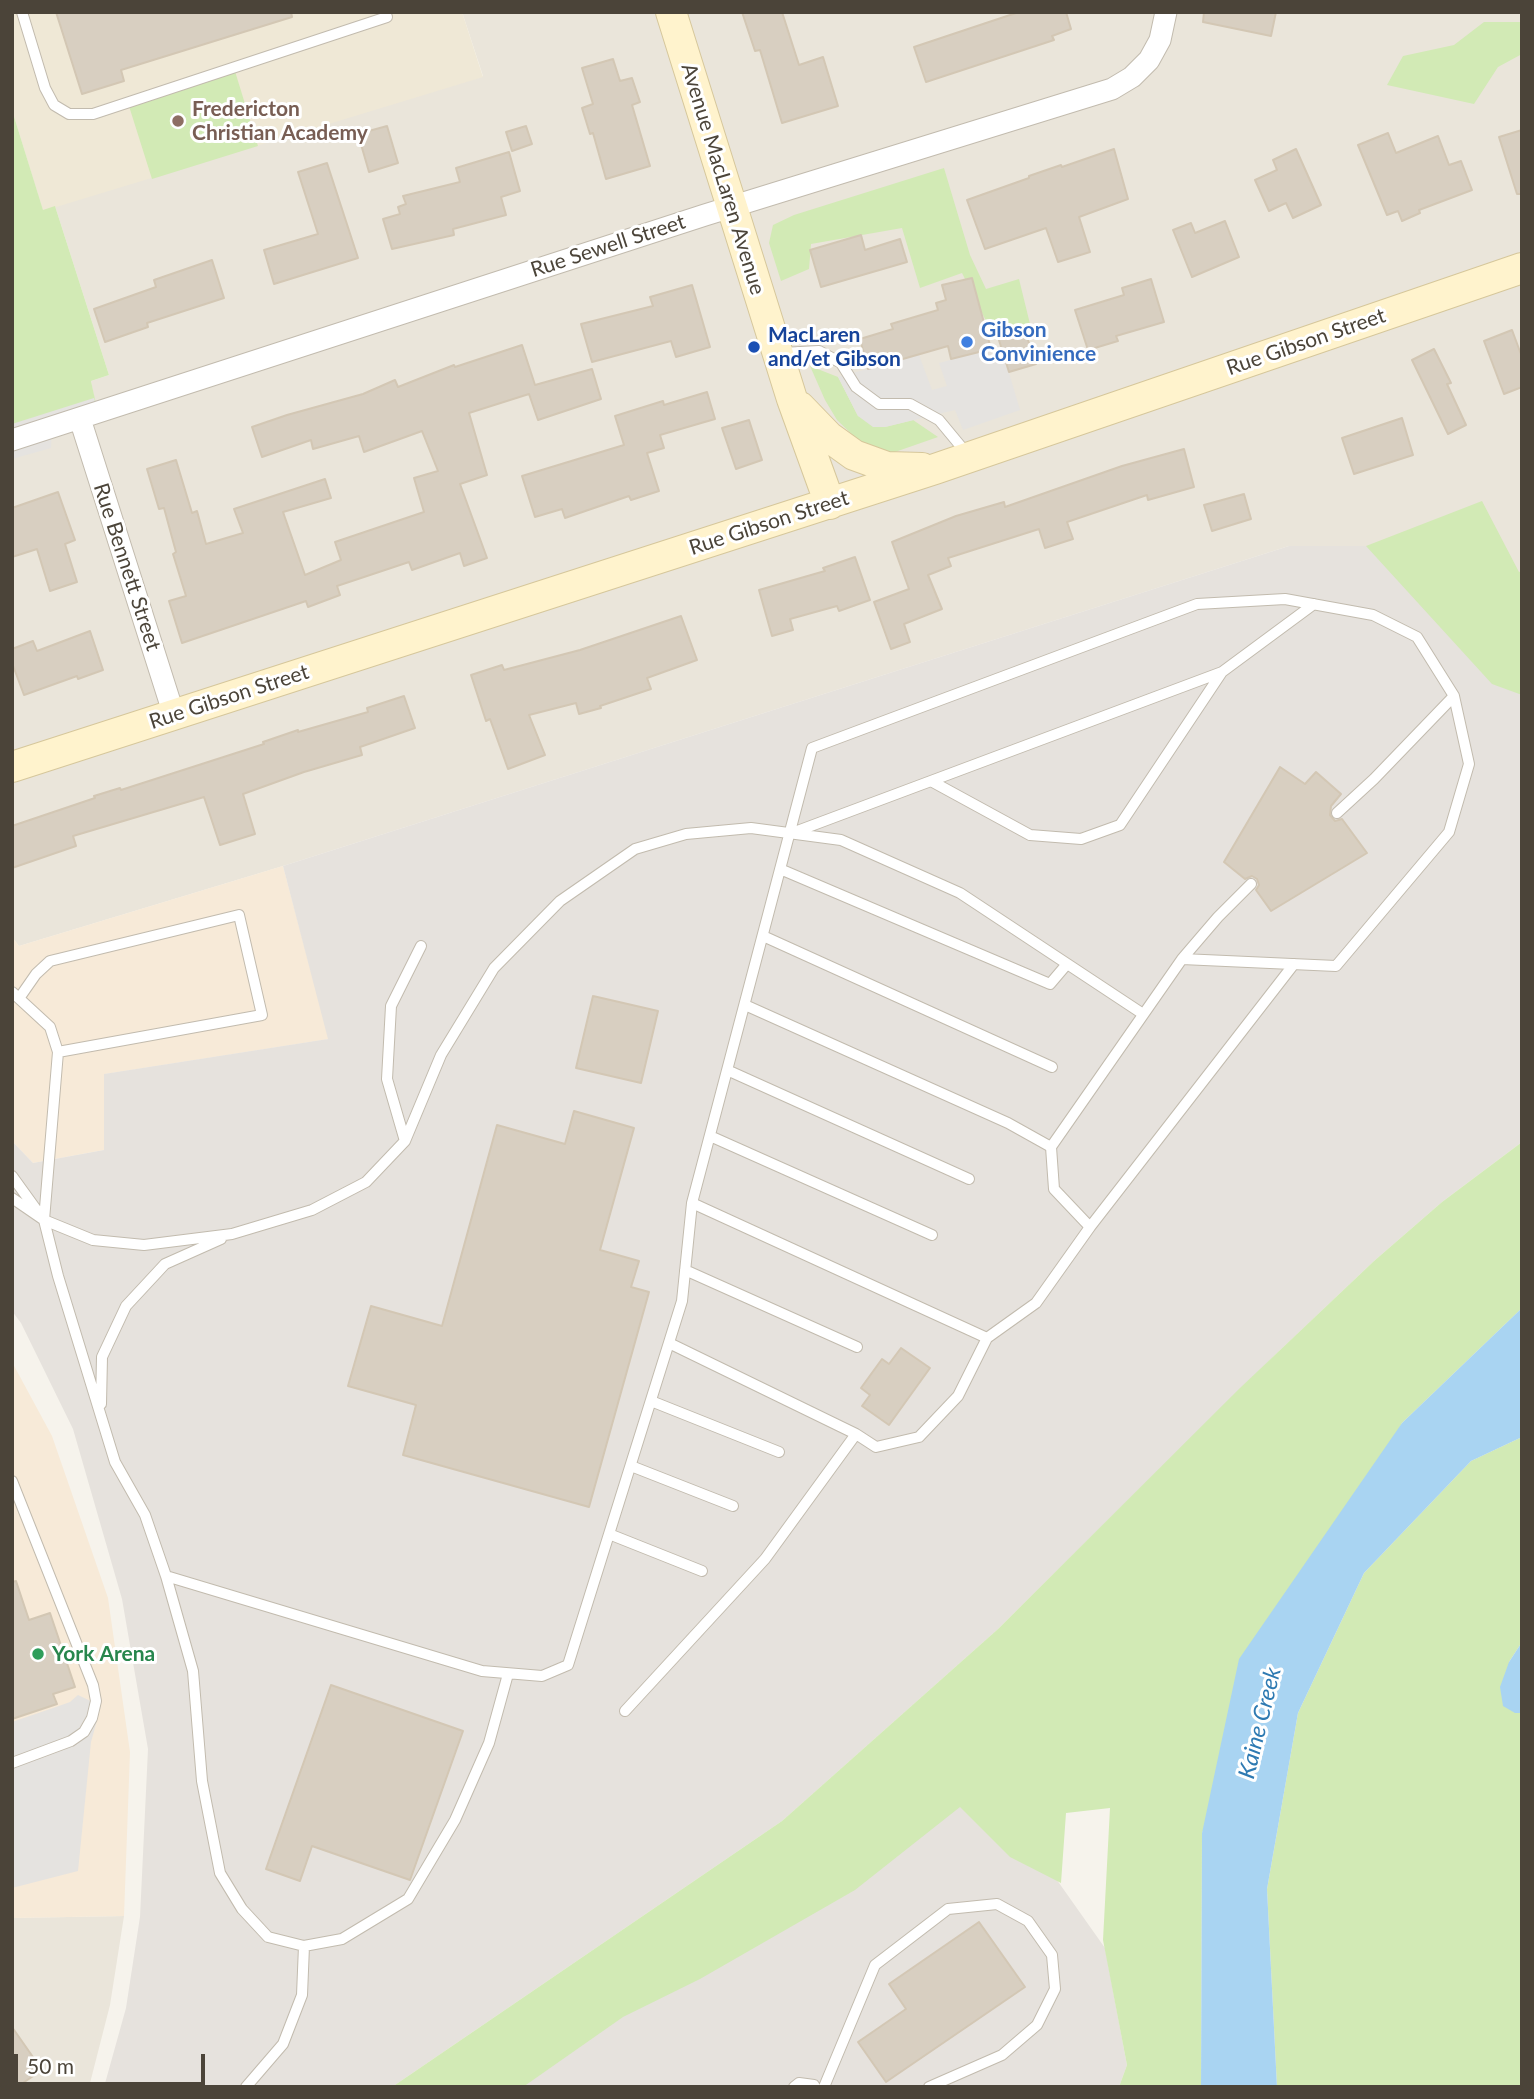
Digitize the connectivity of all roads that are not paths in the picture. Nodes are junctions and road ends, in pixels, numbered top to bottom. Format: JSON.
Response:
{"nodes":[{"id":1,"x":22,"y":12,"type":"edge"},
{"id":2,"x":386,"y":12,"type":"edge"},
{"id":3,"x":671,"y":12,"type":"edge"},
{"id":4,"x":1166,"y":12,"type":"edge"},
{"id":5,"x":731,"y":207,"type":"junction"},
{"id":6,"x":1522,"y":268,"type":"edge"},
{"id":7,"x":778,"y":353,"type":"junction"},
{"id":8,"x":792,"y":399,"type":"junction"},
{"id":9,"x":80,"y":419,"type":"junction"},
{"id":10,"x":12,"y":440,"type":"edge"},
{"id":11,"x":969,"y":457,"type":"junction"},
{"id":12,"x":935,"y":469,"type":"junction"},
{"id":13,"x":830,"y":503,"type":"junction"},
{"id":14,"x":1314,"y":604,"type":"junction"},
{"id":15,"x":1222,"y":672,"type":"junction"},
{"id":16,"x":1454,"y":696,"type":"junction"},
{"id":17,"x":174,"y":715,"type":"junction"},
{"id":18,"x":12,"y":767,"type":"edge"},
{"id":19,"x":931,"y":780,"type":"junction"},
{"id":20,"x":1336,"y":813,"type":"dead end"},
{"id":21,"x":790,"y":834,"type":"junction"},
{"id":22,"x":780,"y":869,"type":"junction"},
{"id":23,"x":1251,"y":884,"type":"dead end"},
{"id":24,"x":762,"y":936,"type":"junction"},
{"id":25,"x":421,"y":946,"type":"dead end"},
{"id":26,"x":1182,"y":959,"type":"junction"},
{"id":27,"x":1067,"y":964,"type":"junction"},
{"id":28,"x":1294,"y":964,"type":"junction"},
{"id":29,"x":16,"y":994,"type":"edge"},
{"id":30,"x":744,"y":1004,"type":"junction"},
{"id":31,"x":1143,"y":1014,"type":"junction"},
{"id":32,"x":58,"y":1052,"type":"junction"},
{"id":33,"x":1052,"y":1067,"type":"dead end"},
{"id":34,"x":727,"y":1070,"type":"junction"},
{"id":35,"x":710,"y":1136,"type":"junction"},
{"id":36,"x":405,"y":1141,"type":"junction"},
{"id":37,"x":1051,"y":1147,"type":"junction"},
{"id":38,"x":12,"y":1176,"type":"edge"},
{"id":39,"x":969,"y":1179,"type":"dead end"},
{"id":40,"x":12,"y":1198,"type":"edge"},
{"id":41,"x":692,"y":1203,"type":"junction"},
{"id":42,"x":44,"y":1220,"type":"junction"},
{"id":43,"x":1090,"y":1227,"type":"junction"},
{"id":44,"x":232,"y":1234,"type":"junction"},
{"id":45,"x":932,"y":1235,"type":"dead end"},
{"id":46,"x":685,"y":1270,"type":"junction"},
{"id":47,"x":987,"y":1338,"type":"junction"},
{"id":48,"x":669,"y":1343,"type":"junction"},
{"id":49,"x":857,"y":1347,"type":"dead end"},
{"id":50,"x":651,"y":1401,"type":"junction"},
{"id":51,"x":100,"y":1413,"type":"junction"},
{"id":52,"x":856,"y":1434,"type":"junction"},
{"id":53,"x":779,"y":1452,"type":"dead end"},
{"id":54,"x":631,"y":1466,"type":"junction"},
{"id":55,"x":12,"y":1481,"type":"edge"},
{"id":56,"x":733,"y":1506,"type":"dead end"},
{"id":57,"x":609,"y":1534,"type":"junction"},
{"id":58,"x":702,"y":1571,"type":"dead end"},
{"id":59,"x":166,"y":1576,"type":"junction"},
{"id":60,"x":508,"y":1674,"type":"junction"},
{"id":61,"x":625,"y":1711,"type":"dead end"},
{"id":62,"x":12,"y":1763,"type":"edge"},
{"id":63,"x":304,"y":1946,"type":"junction"},
{"id":64,"x":246,"y":2087,"type":"edge"},
{"id":65,"x":794,"y":2087,"type":"edge"},
{"id":66,"x":815,"y":2087,"type":"edge"},
{"id":67,"x":824,"y":2087,"type":"edge"},
{"id":68,"x":929,"y":2087,"type":"edge"}],
"edges":[{"from":1,"to":2,"type":"lane"},
{"from":3,"to":5,"type":"main road","name":"Avenue MacLaren Avenue"},
{"from":4,"to":5,"type":"street","name":"Rue Sewell Street"},
{"from":5,"to":7,"type":"main road","name":"Avenue MacLaren Avenue"},
{"from":5,"to":9,"type":"street","name":"Rue Sewell Street"},
{"from":6,"to":11,"type":"main road","name":"Rue Gibson Street"},
{"from":7,"to":8,"type":"main road","name":"Avenue MacLaren Avenue"},
{"from":7,"to":11,"type":"lane"},
{"from":8,"to":12,"type":"main road"},
{"from":8,"to":13,"type":"main road","name":"Avenue MacLaren Avenue"},
{"from":9,"to":10,"type":"street","name":"Rue Sewell Street"},
{"from":9,"to":17,"type":"street","name":"Rue Bennett Street"},
{"from":11,"to":12,"type":"main road","name":"Rue Gibson Street"},
{"from":12,"to":13,"type":"main road","name":"Rue Gibson Street"},
{"from":13,"to":17,"type":"main road","name":"Rue Gibson Street"},
{"from":14,"to":15,"type":"lane"},
{"from":14,"to":16,"type":"lane"},
{"from":14,"to":21,"type":"lane"},
{"from":15,"to":19,"type":"lane"},
{"from":15,"to":19,"type":"lane"},
{"from":16,"to":20,"type":"lane"},
{"from":16,"to":28,"type":"lane"},
{"from":17,"to":18,"type":"main road","name":"Rue Gibson Street"},
{"from":19,"to":21,"type":"lane"},
{"from":21,"to":22,"type":"lane"},
{"from":21,"to":27,"type":"lane"},
{"from":21,"to":36,"type":"lane"},
{"from":22,"to":24,"type":"lane"},
{"from":22,"to":27,"type":"lane"},
{"from":23,"to":26,"type":"lane"},
{"from":24,"to":30,"type":"lane"},
{"from":24,"to":33,"type":"lane"},
{"from":25,"to":36,"type":"lane"},
{"from":26,"to":28,"type":"lane"},
{"from":26,"to":31,"type":"lane"},
{"from":27,"to":31,"type":"lane"},
{"from":28,"to":43,"type":"lane"},
{"from":29,"to":32,"type":"lane"},
{"from":29,"to":32,"type":"lane"},
{"from":30,"to":34,"type":"lane"},
{"from":30,"to":37,"type":"lane"},
{"from":31,"to":37,"type":"lane"},
{"from":32,"to":42,"type":"lane"},
{"from":34,"to":35,"type":"lane"},
{"from":34,"to":39,"type":"lane"},
{"from":35,"to":41,"type":"lane"},
{"from":35,"to":45,"type":"lane"},
{"from":36,"to":44,"type":"lane"},
{"from":37,"to":43,"type":"lane"},
{"from":38,"to":42,"type":"lane"},
{"from":40,"to":42,"type":"lane"},
{"from":41,"to":46,"type":"lane"},
{"from":41,"to":47,"type":"lane"},
{"from":42,"to":44,"type":"lane"},
{"from":42,"to":51,"type":"lane"},
{"from":43,"to":47,"type":"lane"},
{"from":44,"to":51,"type":"lane"},
{"from":46,"to":48,"type":"lane"},
{"from":46,"to":49,"type":"lane"},
{"from":47,"to":52,"type":"lane"},
{"from":48,"to":50,"type":"lane"},
{"from":48,"to":52,"type":"lane"},
{"from":50,"to":53,"type":"lane"},
{"from":50,"to":54,"type":"lane"},
{"from":51,"to":59,"type":"lane"},
{"from":52,"to":61,"type":"lane"},
{"from":54,"to":56,"type":"lane"},
{"from":54,"to":57,"type":"lane"},
{"from":55,"to":62,"type":"lane"},
{"from":57,"to":58,"type":"lane"},
{"from":57,"to":60,"type":"lane"},
{"from":59,"to":60,"type":"lane"},
{"from":59,"to":63,"type":"lane"},
{"from":60,"to":63,"type":"lane"},
{"from":63,"to":64,"type":"lane"},
{"from":65,"to":66,"type":"lane"},
{"from":67,"to":68,"type":"lane"}]}
